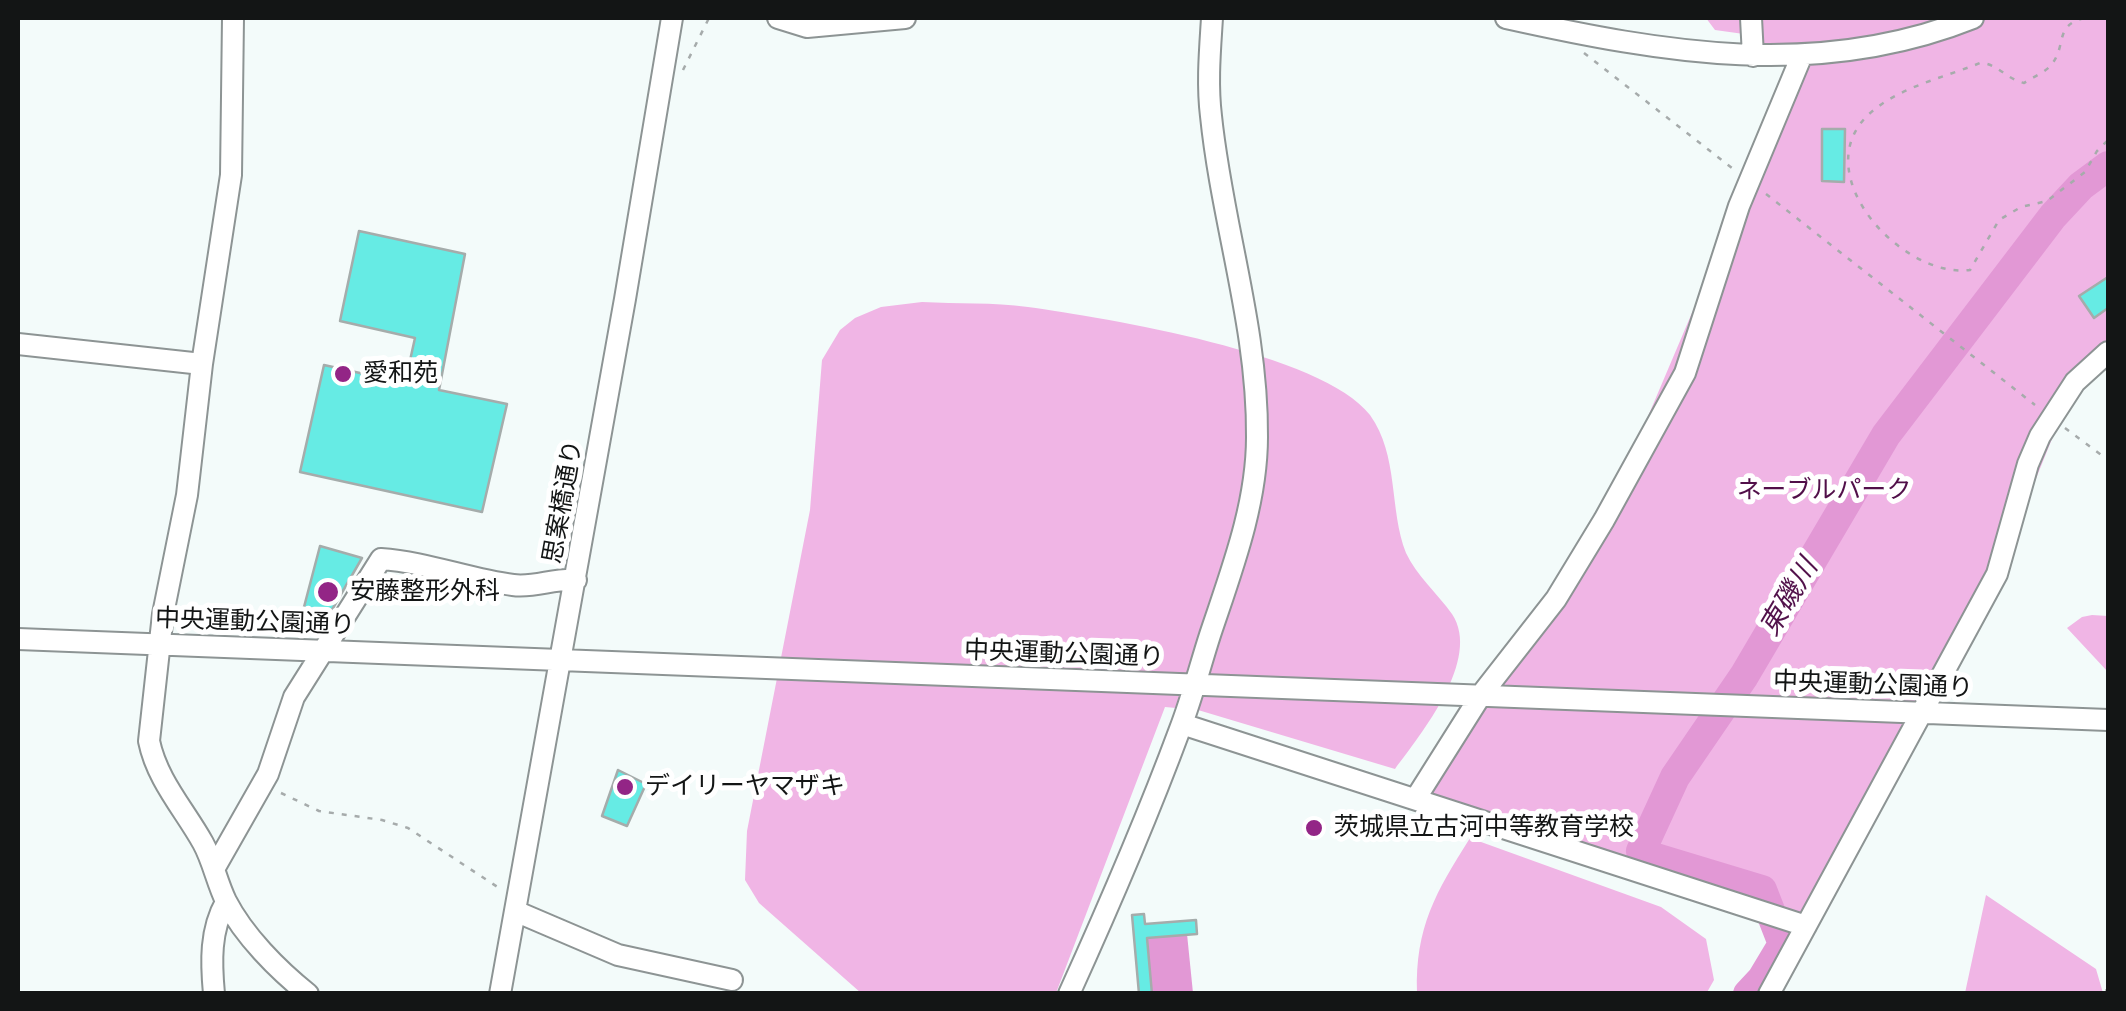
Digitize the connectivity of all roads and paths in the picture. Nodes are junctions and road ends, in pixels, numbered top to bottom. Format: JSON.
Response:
{"nodes":[{"id":1,"x":233,"y":18,"type":"edge"},
{"id":2,"x":672,"y":18,"type":"edge"},
{"id":3,"x":709,"y":18,"type":"edge"},
{"id":4,"x":778,"y":18,"type":"edge"},
{"id":5,"x":906,"y":18,"type":"edge"},
{"id":6,"x":1212,"y":18,"type":"edge"},
{"id":7,"x":1506,"y":18,"type":"edge"},
{"id":8,"x":1750,"y":18,"type":"edge"},
{"id":9,"x":1973,"y":18,"type":"edge"},
{"id":10,"x":2084,"y":18,"type":"edge"},
{"id":11,"x":1582,"y":51,"type":"dead end"},
{"id":12,"x":1802,"y":55,"type":"junction"},
{"id":13,"x":1753,"y":56,"type":"junction"},
{"id":14,"x":660,"y":89,"type":"junction"},
{"id":15,"x":2108,"y":140,"type":"edge"},
{"id":16,"x":1749,"y":181,"type":"junction"},
{"id":17,"x":18,"y":344,"type":"edge"},
{"id":18,"x":2108,"y":352,"type":"edge"},
{"id":19,"x":202,"y":364,"type":"junction"},
{"id":20,"x":2052,"y":418,"type":"junction"},
{"id":21,"x":2108,"y":460,"type":"edge"},
{"id":22,"x":576,"y":580,"type":"junction"},
{"id":23,"x":18,"y":639,"type":"edge"},
{"id":24,"x":160,"y":644,"type":"junction"},
{"id":25,"x":324,"y":651,"type":"junction"},
{"id":26,"x":561,"y":660,"type":"junction"},
{"id":27,"x":1194,"y":685,"type":"junction"},
{"id":28,"x":1481,"y":695,"type":"junction"},
{"id":29,"x":1920,"y":713,"type":"junction"},
{"id":30,"x":2108,"y":720,"type":"edge"},
{"id":31,"x":1182,"y":724,"type":"junction"},
{"id":32,"x":263,"y":784,"type":"junction"},
{"id":33,"x":1416,"y":798,"type":"junction"},
{"id":34,"x":214,"y":869,"type":"junction"},
{"id":35,"x":226,"y":902,"type":"junction"},
{"id":36,"x":516,"y":905,"type":"junction"},
{"id":37,"x":1806,"y":926,"type":"junction"},
{"id":38,"x":2108,"y":978,"type":"edge"},
{"id":39,"x":732,"y":980,"type":"dead end"},
{"id":40,"x":214,"y":994,"type":"edge"},
{"id":41,"x":308,"y":994,"type":"edge"},
{"id":42,"x":500,"y":994,"type":"edge"},
{"id":43,"x":1069,"y":994,"type":"edge"},
{"id":44,"x":1769,"y":994,"type":"edge"},
{"id":45,"x":2106,"y":994,"type":"edge"}],
"edges":[{"from":1,"to":19,"type":"street"},
{"from":2,"to":14,"type":"street","name":"思案橋通り"},
{"from":3,"to":14,"type":"path"},
{"from":4,"to":5,"type":"street"},
{"from":6,"to":27,"type":"street"},
{"from":7,"to":13,"type":"street"},
{"from":8,"to":13,"type":"street"},
{"from":9,"to":12,"type":"street"},
{"from":10,"to":15,"type":"path"},
{"from":11,"to":16,"type":"path"},
{"from":12,"to":13,"type":"street"},
{"from":12,"to":16,"type":"street"},
{"from":14,"to":22,"type":"street","name":"思案橋通り"},
{"from":16,"to":20,"type":"path"},
{"from":16,"to":28,"type":"street"},
{"from":17,"to":19,"type":"street"},
{"from":18,"to":20,"type":"street"},
{"from":19,"to":24,"type":"street"},
{"from":20,"to":21,"type":"path"},
{"from":20,"to":29,"type":"street"},
{"from":22,"to":25,"type":"street"},
{"from":22,"to":26,"type":"street","name":"思案橋通り"},
{"from":23,"to":24,"type":"street","name":"中央運動公園通り"},
{"from":24,"to":25,"type":"street","name":"中央運動公園通り"},
{"from":24,"to":34,"type":"street"},
{"from":25,"to":26,"type":"street","name":"中央運動公園通り"},
{"from":25,"to":32,"type":"street"},
{"from":26,"to":27,"type":"street","name":"中央運動公園通り"},
{"from":26,"to":36,"type":"street","name":"思案橋通り"},
{"from":27,"to":28,"type":"street","name":"中央運動公園通り"},
{"from":27,"to":31,"type":"street"},
{"from":28,"to":29,"type":"street","name":"中央運動公園通り"},
{"from":28,"to":33,"type":"street"},
{"from":29,"to":30,"type":"street","name":"中央運動公園通り"},
{"from":29,"to":37,"type":"street"},
{"from":31,"to":33,"type":"street"},
{"from":31,"to":43,"type":"street"},
{"from":32,"to":34,"type":"street"},
{"from":32,"to":36,"type":"path"},
{"from":33,"to":37,"type":"street"},
{"from":34,"to":35,"type":"street"},
{"from":35,"to":40,"type":"street"},
{"from":35,"to":41,"type":"street"},
{"from":36,"to":39,"type":"street"},
{"from":36,"to":42,"type":"street","name":"思案橋通り"},
{"from":37,"to":44,"type":"street"},
{"from":38,"to":45,"type":"path"}]}
